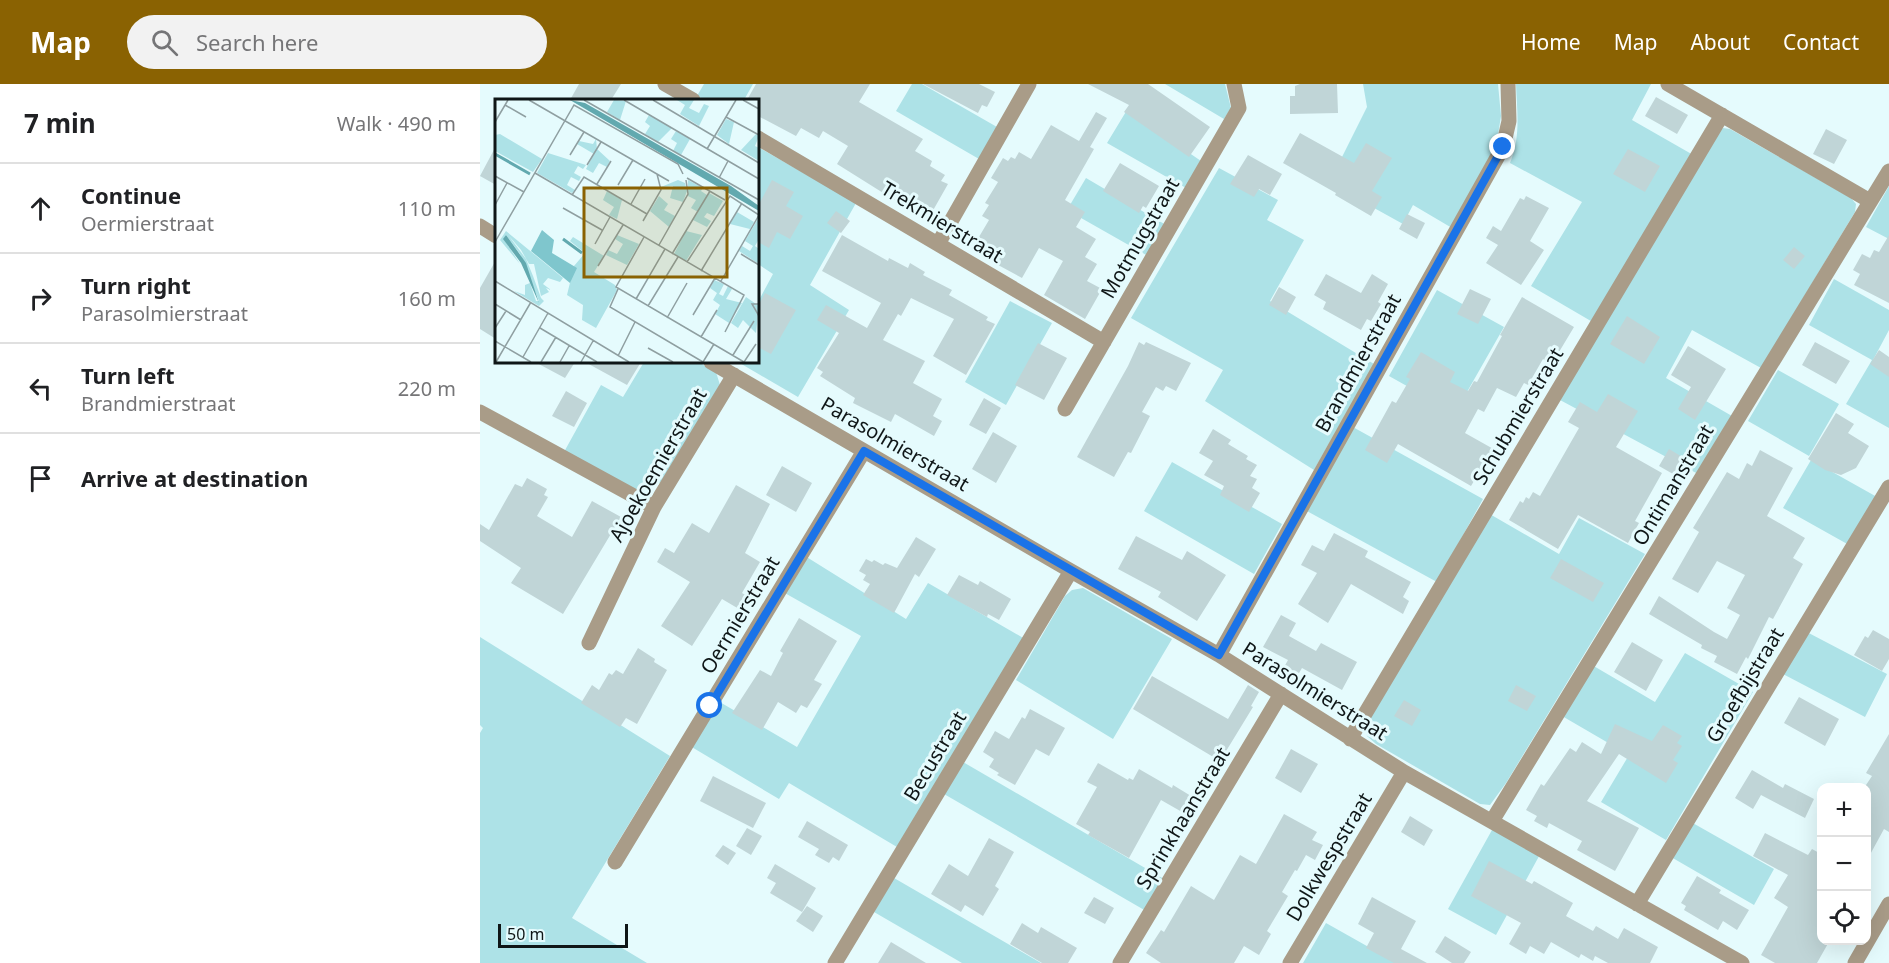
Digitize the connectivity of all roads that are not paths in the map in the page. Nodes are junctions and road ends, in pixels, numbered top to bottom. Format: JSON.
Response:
{"nodes":[{"id":1,"x":664,"y":84,"type":"edge"},
{"id":2,"x":1029,"y":84,"type":"edge"},
{"id":3,"x":1234,"y":84,"type":"edge"},
{"id":4,"x":1508,"y":84,"type":"edge"},
{"id":5,"x":1668,"y":84,"type":"edge"},
{"id":6,"x":691,"y":99,"type":"edge"},
{"id":7,"x":1722,"y":115,"type":"junction"},
{"id":8,"x":759,"y":139,"type":"edge"},
{"id":9,"x":1889,"y":171,"type":"edge"},
{"id":10,"x":1870,"y":201,"type":"junction"},
{"id":11,"x":480,"y":226,"type":"edge"},
{"id":12,"x":495,"y":235,"type":"edge"},
{"id":13,"x":938,"y":244,"type":"junction"},
{"id":14,"x":1104,"y":342,"type":"junction"},
{"id":15,"x":713,"y":363,"type":"edge"},
{"id":16,"x":734,"y":375,"type":"junction"},
{"id":17,"x":1065,"y":410,"type":"dead end"},
{"id":18,"x":480,"y":412,"type":"edge"},
{"id":19,"x":864,"y":451,"type":"junction"},
{"id":20,"x":1889,"y":487,"type":"edge"},
{"id":21,"x":654,"y":507,"type":"junction"},
{"id":22,"x":1071,"y":572,"type":"junction"},
{"id":23,"x":589,"y":643,"type":"dead end"},
{"id":24,"x":1219,"y":655,"type":"junction"},
{"id":25,"x":1281,"y":694,"type":"junction"},
{"id":26,"x":1350,"y":739,"type":"junction"},
{"id":27,"x":1404,"y":772,"type":"junction"},
{"id":28,"x":1492,"y":821,"type":"junction"},
{"id":29,"x":615,"y":862,"type":"dead end"},
{"id":30,"x":1637,"y":904,"type":"junction"},
{"id":31,"x":1889,"y":904,"type":"edge"},
{"id":32,"x":835,"y":963,"type":"edge"},
{"id":33,"x":1120,"y":963,"type":"edge"},
{"id":34,"x":1290,"y":963,"type":"edge"},
{"id":35,"x":1742,"y":963,"type":"edge"},
{"id":36,"x":1855,"y":963,"type":"edge"}],
"edges":[{"from":1,"to":6,"type":"street"},
{"from":2,"to":13,"type":"street"},
{"from":3,"to":14,"type":"street","name":"Motmugstraat"},
{"from":4,"to":24,"type":"street","name":"Brandmierstraat"},
{"from":5,"to":7,"type":"street"},
{"from":7,"to":10,"type":"street"},
{"from":7,"to":26,"type":"street","name":"Schubmierstraat"},
{"from":8,"to":13,"type":"street","name":"Trekmierstraat"},
{"from":9,"to":10,"type":"street","name":"Ontimanstraat"},
{"from":10,"to":28,"type":"street","name":"Ontimanstraat"},
{"from":11,"to":12,"type":"street"},
{"from":13,"to":14,"type":"street","name":"Trekmierstraat"},
{"from":14,"to":17,"type":"street","name":"Motmugstraat"},
{"from":15,"to":16,"type":"street","name":"Parasolmierstraat"},
{"from":16,"to":19,"type":"street","name":"Parasolmierstraat"},
{"from":16,"to":21,"type":"street","name":"Ajoekoemierstraat"},
{"from":18,"to":21,"type":"street"},
{"from":19,"to":22,"type":"street","name":"Parasolmierstraat"},
{"from":19,"to":29,"type":"street","name":"Oermierstraat"},
{"from":20,"to":30,"type":"street","name":"Groefbijstraat"},
{"from":21,"to":23,"type":"street","name":"Ajoekoemierstraat"},
{"from":22,"to":24,"type":"street","name":"Parasolmierstraat"},
{"from":22,"to":32,"type":"street","name":"Becustraat"},
{"from":24,"to":25,"type":"street","name":"Parasolmierstraat"},
{"from":25,"to":26,"type":"street","name":"Parasolmierstraat"},
{"from":25,"to":33,"type":"street","name":"Sprinkhaanstraat"},
{"from":26,"to":27,"type":"street","name":"Parasolmierstraat"},
{"from":27,"to":28,"type":"street","name":"Parasolmierstraat"},
{"from":27,"to":34,"type":"street","name":"Dolkwespstraat"},
{"from":28,"to":30,"type":"street","name":"Parasolmierstraat"},
{"from":30,"to":35,"type":"street","name":"Parasolmierstraat"},
{"from":31,"to":36,"type":"street"}]}
